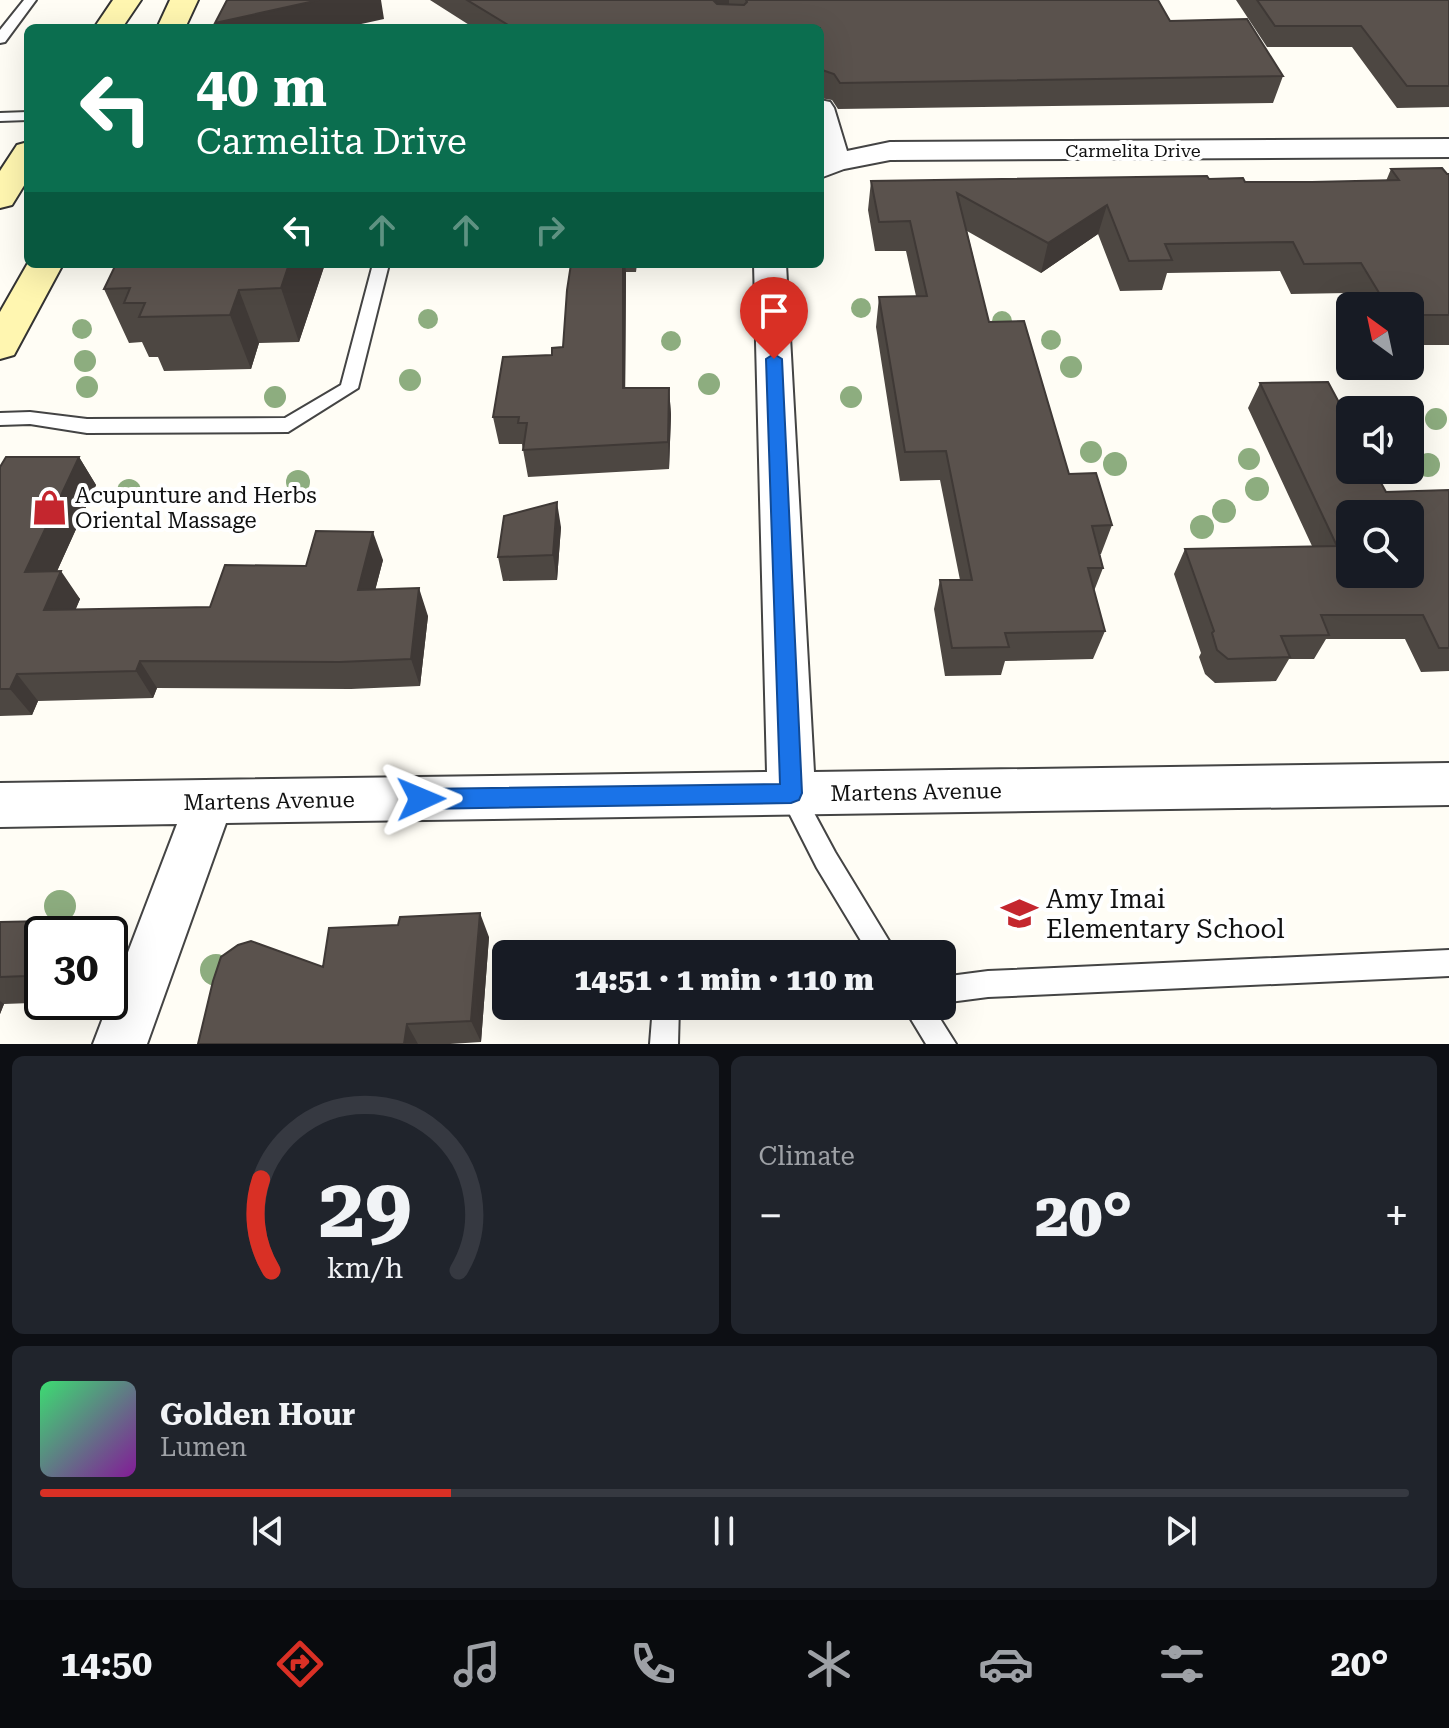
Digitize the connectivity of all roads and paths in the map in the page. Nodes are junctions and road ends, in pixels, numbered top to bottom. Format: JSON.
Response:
{"nodes":[{"id":1,"x":30,"y":0,"type":"edge"},
{"id":2,"x":127,"y":0,"type":"edge"},
{"id":3,"x":184,"y":0,"type":"edge"},
{"id":4,"x":111,"y":24,"type":"edge"},
{"id":5,"x":173,"y":24,"type":"edge"},
{"id":6,"x":0,"y":39,"type":"edge"},
{"id":7,"x":24,"y":116,"type":"edge"},
{"id":8,"x":0,"y":117,"type":"edge"},
{"id":9,"x":824,"y":141,"type":"edge"},
{"id":10,"x":1449,"y":148,"type":"edge"},
{"id":11,"x":24,"y":159,"type":"edge"},
{"id":12,"x":827,"y":166,"type":"edge"},
{"id":13,"x":0,"y":198,"type":"edge"},
{"id":14,"x":43,"y":268,"type":"edge"},
{"id":15,"x":380,"y":268,"type":"edge"},
{"id":16,"x":770,"y":268,"type":"edge"},
{"id":17,"x":0,"y":346,"type":"edge"},
{"id":18,"x":0,"y":419,"type":"edge"},
{"id":19,"x":1449,"y":784,"type":"edge"},
{"id":20,"x":791,"y":793,"type":"junction"},
{"id":21,"x":210,"y":802,"type":"junction"},
{"id":22,"x":0,"y":805,"type":"edge"},
{"id":23,"x":875,"y":940,"type":"edge"},
{"id":24,"x":1449,"y":963,"type":"edge"},
{"id":25,"x":956,"y":988,"type":"edge"},
{"id":26,"x":665,"y":1020,"type":"edge"},
{"id":27,"x":926,"y":1020,"type":"edge"},
{"id":28,"x":120,"y":1044,"type":"edge"},
{"id":29,"x":664,"y":1044,"type":"edge"},
{"id":30,"x":942,"y":1044,"type":"edge"}],
"edges":[{"from":1,"to":6,"type":"lane"},
{"from":2,"to":4,"type":"main road"},
{"from":3,"to":5,"type":"main road"},
{"from":7,"to":8,"type":"lane"},
{"from":9,"to":12,"type":"street"},
{"from":10,"to":12,"type":"street","name":"Carmelita Drive"},
{"from":11,"to":13,"type":"main road"},
{"from":14,"to":17,"type":"main road"},
{"from":15,"to":18,"type":"lane"},
{"from":16,"to":20,"type":"street"},
{"from":19,"to":20,"type":"street","name":"Martens Avenue"},
{"from":20,"to":21,"type":"street","name":"Martens Avenue"},
{"from":20,"to":23,"type":"lane"},
{"from":21,"to":22,"type":"street","name":"Martens Avenue"},
{"from":21,"to":28,"type":"street"},
{"from":24,"to":25,"type":"lane"},
{"from":26,"to":29,"type":"lane"},
{"from":27,"to":30,"type":"lane"}]}
